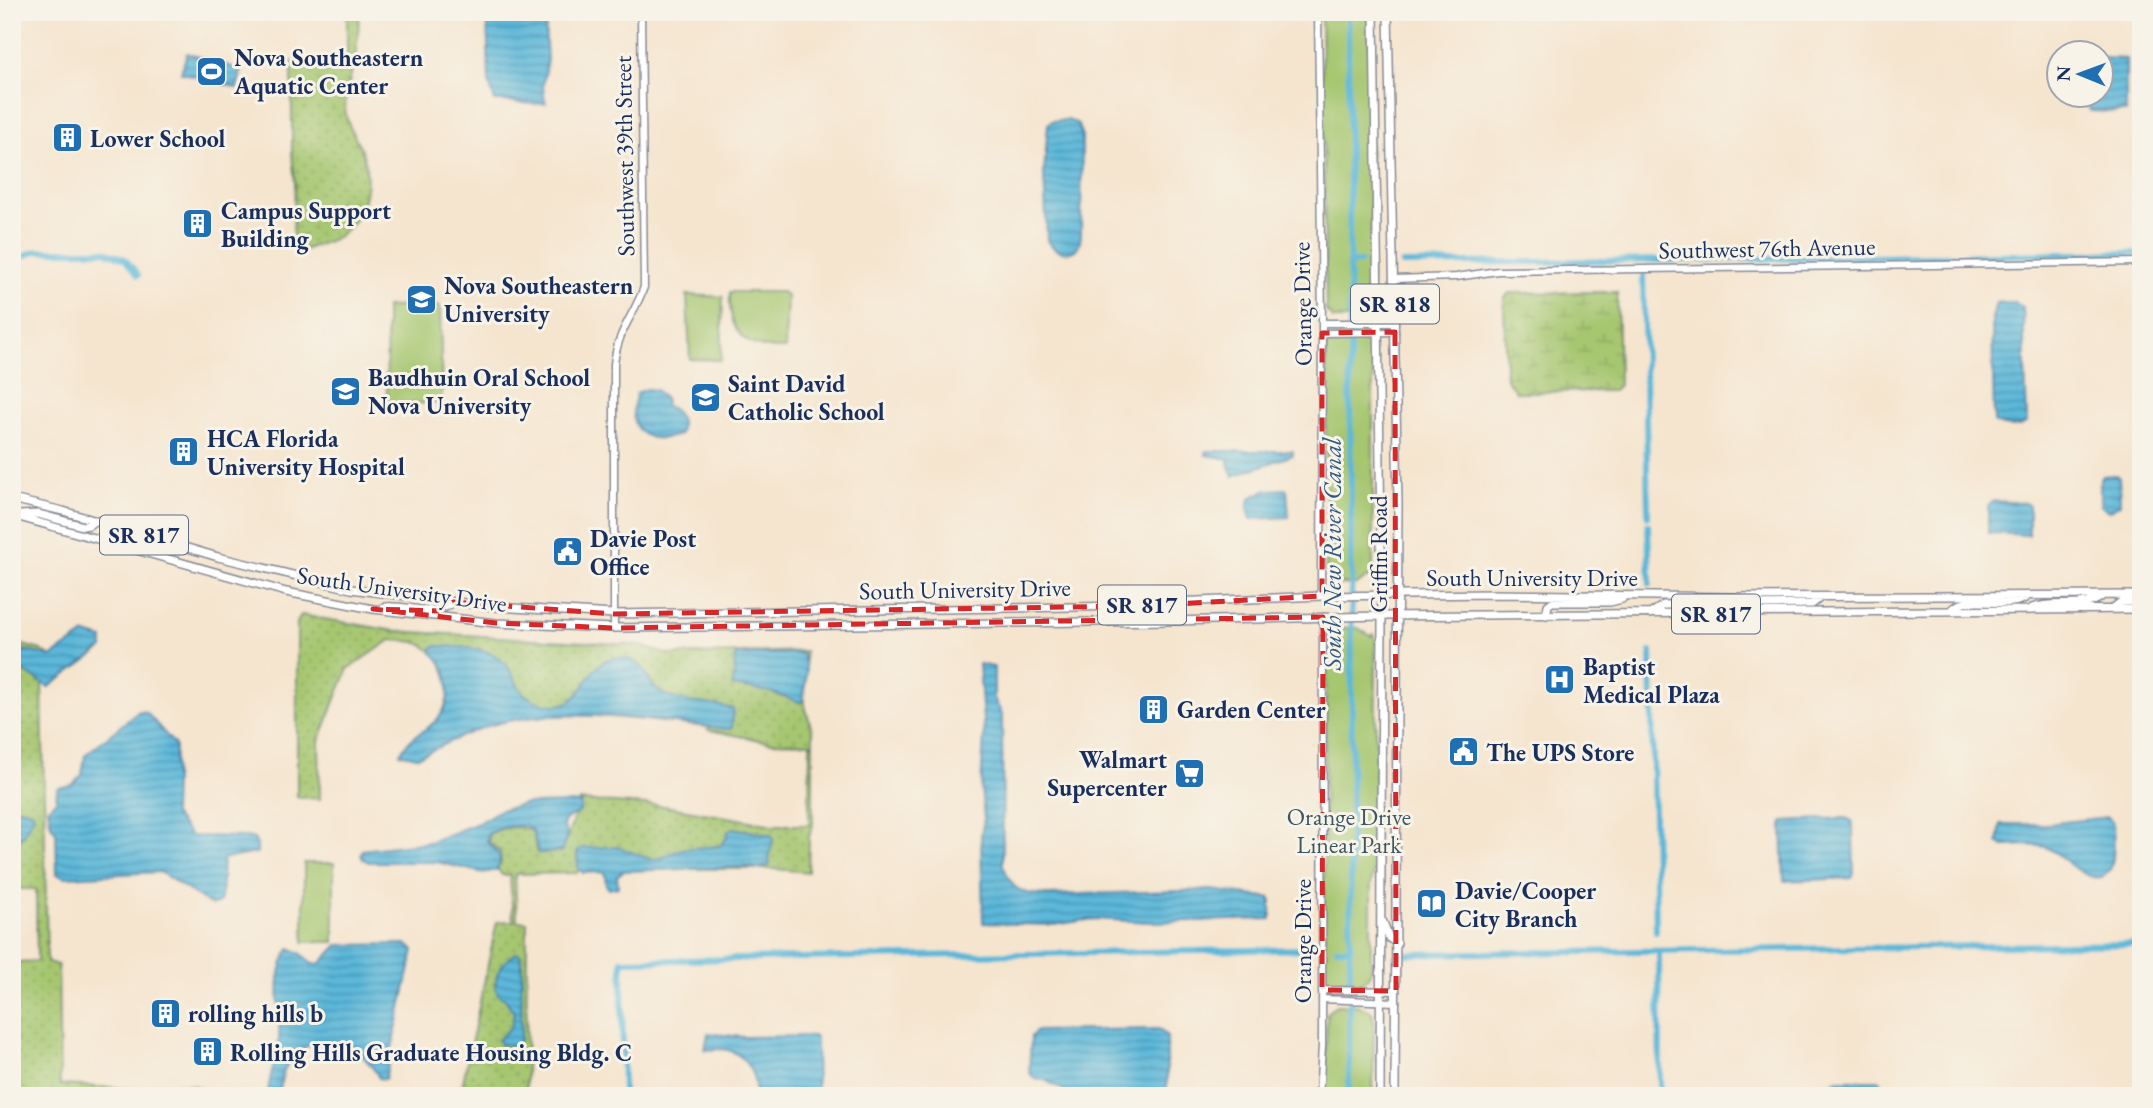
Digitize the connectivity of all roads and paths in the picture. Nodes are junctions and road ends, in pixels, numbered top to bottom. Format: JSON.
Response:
{"nodes":[{"id":1,"x":641,"y":12,"type":"edge"},
{"id":2,"x":1318,"y":12,"type":"edge"},
{"id":3,"x":1374,"y":12,"type":"edge"},
{"id":4,"x":1388,"y":12,"type":"edge"},
{"id":5,"x":1376,"y":127,"type":"junction"},
{"id":6,"x":1390,"y":143,"type":"junction"},
{"id":7,"x":1376,"y":151,"type":"junction"},
{"id":8,"x":1390,"y":162,"type":"junction"},
{"id":9,"x":2141,"y":262,"type":"edge"},
{"id":10,"x":1394,"y":279,"type":"junction"},
{"id":11,"x":1378,"y":323,"type":"junction"},
{"id":12,"x":1395,"y":323,"type":"junction"},
{"id":13,"x":1322,"y":324,"type":"junction"},
{"id":14,"x":1322,"y":332,"type":"junction"},
{"id":15,"x":1379,"y":332,"type":"junction"},
{"id":16,"x":1395,"y":332,"type":"junction"},
{"id":17,"x":12,"y":499,"type":"edge"},
{"id":18,"x":13,"y":515,"type":"edge"},
{"id":19,"x":95,"y":520,"type":"junction"},
{"id":20,"x":2103,"y":595,"type":"junction"},
{"id":21,"x":2141,"y":595,"type":"edge"},
{"id":22,"x":1321,"y":596,"type":"junction"},
{"id":23,"x":1381,"y":596,"type":"junction"},
{"id":24,"x":1397,"y":596,"type":"junction"},
{"id":25,"x":1632,"y":596,"type":"junction"},
{"id":26,"x":2029,"y":596,"type":"junction"},
{"id":27,"x":1736,"y":597,"type":"junction"},
{"id":28,"x":1821,"y":597,"type":"junction"},
{"id":29,"x":2141,"y":601,"type":"edge"},
{"id":30,"x":453,"y":603,"type":"junction"},
{"id":31,"x":373,"y":609,"type":"junction"},
{"id":32,"x":945,"y":609,"type":"junction"},
{"id":33,"x":2112,"y":609,"type":"junction"},
{"id":34,"x":2141,"y":609,"type":"edge"},
{"id":35,"x":1952,"y":610,"type":"junction"},
{"id":36,"x":2028,"y":610,"type":"junction"},
{"id":37,"x":812,"y":611,"type":"junction"},
{"id":38,"x":614,"y":614,"type":"junction"},
{"id":39,"x":1650,"y":614,"type":"junction"},
{"id":40,"x":1714,"y":614,"type":"junction"},
{"id":41,"x":1546,"y":615,"type":"junction"},
{"id":42,"x":1382,"y":616,"type":"junction"},
{"id":43,"x":1398,"y":616,"type":"junction"},
{"id":44,"x":1323,"y":617,"type":"junction"},
{"id":45,"x":945,"y":624,"type":"junction"},
{"id":46,"x":813,"y":626,"type":"junction"},
{"id":47,"x":614,"y":628,"type":"junction"},
{"id":48,"x":1380,"y":915,"type":"junction"},
{"id":49,"x":1397,"y":943,"type":"junction"},
{"id":50,"x":1322,"y":990,"type":"junction"},
{"id":51,"x":1380,"y":990,"type":"junction"},
{"id":52,"x":1396,"y":991,"type":"junction"},
{"id":53,"x":1322,"y":999,"type":"junction"},
{"id":54,"x":1380,"y":1001,"type":"junction"},
{"id":55,"x":1396,"y":1002,"type":"junction"},
{"id":56,"x":1320,"y":1096,"type":"edge"},
{"id":57,"x":1380,"y":1096,"type":"edge"},
{"id":58,"x":1395,"y":1096,"type":"edge"}],
"edges":[{"from":1,"to":38,"type":"street","name":"Southwest 39th Street"},
{"from":2,"to":13,"type":"street","name":"Orange Drive"},
{"from":3,"to":5,"type":"main road","name":"Griffin Road","number":"SR 818"},
{"from":4,"to":6,"type":"main road","name":"Griffin Road","number":"SR 818"},
{"from":5,"to":6,"type":"main road"},
{"from":5,"to":7,"type":"main road","name":"Griffin Road","number":"SR 818"},
{"from":6,"to":8,"type":"main road","name":"Griffin Road","number":"SR 818"},
{"from":7,"to":8,"type":"main road"},
{"from":7,"to":11,"type":"main road","name":"Griffin Road","number":"SR 818"},
{"from":8,"to":10,"type":"main road","name":"Griffin Road","number":"SR 818"},
{"from":9,"to":10,"type":"street","name":"Southwest 76th Avenue"},
{"from":10,"to":12,"type":"main road","name":"Griffin Road","number":"SR 818"},
{"from":11,"to":12,"type":"street"},
{"from":11,"to":13,"type":"street"},
{"from":11,"to":15,"type":"main road","name":"Griffin Road","number":"SR 818"},
{"from":12,"to":16,"type":"main road","name":"Griffin Road","number":"SR 818"},
{"from":13,"to":14,"type":"street","name":"Orange Drive"},
{"from":14,"to":15,"type":"street"},
{"from":14,"to":22,"type":"street","name":"Orange Drive"},
{"from":15,"to":16,"type":"street"},
{"from":15,"to":23,"type":"main road","name":"Griffin Road","number":"SR 818"},
{"from":16,"to":24,"type":"main road","name":"Griffin Road","number":"SR 818"},
{"from":17,"to":19,"type":"main road","name":"South University Drive","number":"SR 817"},
{"from":18,"to":19,"type":"main road"},
{"from":18,"to":31,"type":"main road","name":"South University Drive","number":"SR 817"},
{"from":19,"to":30,"type":"main road","name":"South University Drive","number":"SR 817"},
{"from":20,"to":21,"type":"main road","name":"South University Drive","number":"SR 817"},
{"from":20,"to":26,"type":"main road","name":"South University Drive","number":"SR 817"},
{"from":20,"to":36,"type":"main road"},
{"from":22,"to":23,"type":"main road","name":"South University Drive","number":"SR 817"},
{"from":22,"to":32,"type":"main road","name":"South University Drive","number":"SR 817"},
{"from":23,"to":24,"type":"main road","name":"South University Drive","number":"SR 817"},
{"from":23,"to":42,"type":"main road","name":"Griffin Road","number":"SR 818"},
{"from":24,"to":25,"type":"main road","name":"South University Drive","number":"SR 817"},
{"from":24,"to":43,"type":"main road","name":"Griffin Road","number":"SR 818"},
{"from":25,"to":27,"type":"main road","name":"South University Drive","number":"SR 817"},
{"from":25,"to":41,"type":"main road"},
{"from":26,"to":28,"type":"main road","name":"South University Drive","number":"SR 817"},
{"from":26,"to":35,"type":"main road"},
{"from":27,"to":28,"type":"main road","name":"South University Drive","number":"SR 817"},
{"from":27,"to":39,"type":"main road"},
{"from":28,"to":40,"type":"main road"},
{"from":29,"to":33,"type":"main road"},
{"from":30,"to":31,"type":"main road"},
{"from":30,"to":38,"type":"main road","name":"South University Drive","number":"SR 817"},
{"from":31,"to":47,"type":"main road","name":"South University Drive","number":"SR 817"},
{"from":32,"to":37,"type":"main road","name":"South University Drive","number":"SR 817"},
{"from":32,"to":45,"type":"main road"},
{"from":33,"to":34,"type":"main road","name":"South University Drive","number":"SR 817"},
{"from":33,"to":36,"type":"main road","name":"South University Drive","number":"SR 817"},
{"from":35,"to":36,"type":"main road","name":"South University Drive","number":"SR 817"},
{"from":35,"to":40,"type":"main road","name":"South University Drive","number":"SR 817"},
{"from":37,"to":38,"type":"main road","name":"South University Drive","number":"SR 817"},
{"from":37,"to":46,"type":"main road"},
{"from":38,"to":47,"type":"street","name":"Southwest 39th Street"},
{"from":39,"to":40,"type":"main road","name":"South University Drive","number":"SR 817"},
{"from":39,"to":41,"type":"main road","name":"South University Drive","number":"SR 817"},
{"from":41,"to":43,"type":"main road","name":"South University Drive","number":"SR 817"},
{"from":42,"to":43,"type":"main road","name":"South University Drive","number":"SR 817"},
{"from":42,"to":44,"type":"main road","name":"South University Drive","number":"SR 817"},
{"from":42,"to":48,"type":"main road","name":"Griffin Road","number":"SR 818"},
{"from":43,"to":49,"type":"main road","name":"Griffin Road","number":"SR 818"},
{"from":44,"to":45,"type":"main road","name":"South University Drive","number":"SR 817"},
{"from":44,"to":50,"type":"street","name":"Orange Drive"},
{"from":45,"to":46,"type":"main road","name":"South University Drive","number":"SR 817"},
{"from":46,"to":47,"type":"main road","name":"South University Drive","number":"SR 817"},
{"from":48,"to":49,"type":"main road"},
{"from":48,"to":51,"type":"main road","name":"Griffin Road","number":"SR 818"},
{"from":49,"to":52,"type":"main road","name":"Griffin Road","number":"SR 818"},
{"from":50,"to":51,"type":"street"},
{"from":50,"to":53,"type":"street","name":"Orange Drive"},
{"from":51,"to":52,"type":"street"},
{"from":51,"to":54,"type":"main road","name":"Griffin Road","number":"SR 818"},
{"from":52,"to":55,"type":"main road","name":"Griffin Road","number":"SR 818"},
{"from":53,"to":54,"type":"street"},
{"from":53,"to":56,"type":"street","name":"Orange Drive"},
{"from":54,"to":55,"type":"street"},
{"from":54,"to":57,"type":"main road","name":"Griffin Road","number":"SR 818"},
{"from":55,"to":58,"type":"main road","name":"Griffin Road","number":"SR 818"}]}
